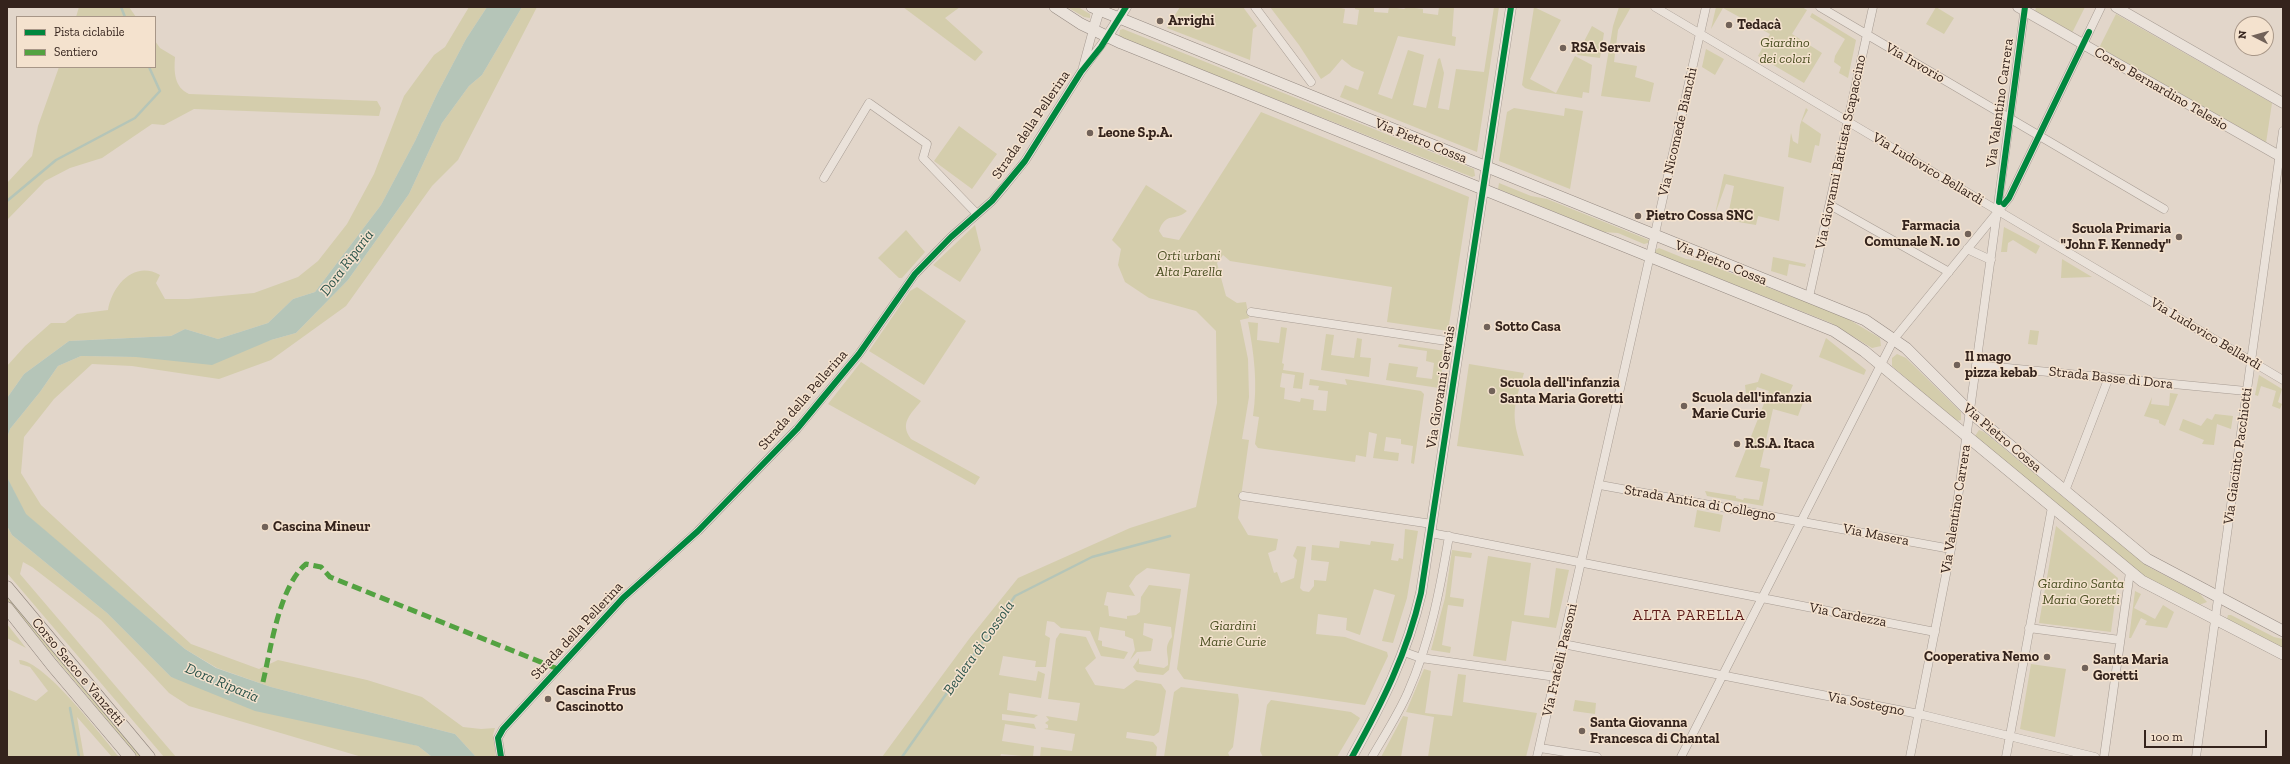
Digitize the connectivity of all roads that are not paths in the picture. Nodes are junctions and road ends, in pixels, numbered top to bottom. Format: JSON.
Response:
{"nodes":[{"id":1,"x":1054,"y":7,"type":"edge"},
{"id":2,"x":1126,"y":7,"type":"edge"},
{"id":3,"x":1255,"y":7,"type":"edge"},
{"id":4,"x":1511,"y":7,"type":"edge"},
{"id":5,"x":1655,"y":7,"type":"edge"},
{"id":6,"x":1706,"y":7,"type":"edge"},
{"id":7,"x":1820,"y":7,"type":"edge"},
{"id":8,"x":1873,"y":7,"type":"edge"},
{"id":9,"x":2101,"y":7,"type":"edge"},
{"id":10,"x":2116,"y":7,"type":"edge"},
{"id":11,"x":1097,"y":8,"type":"edge"},
{"id":12,"x":2023,"y":8,"type":"edge"},
{"id":13,"x":1119,"y":19,"type":"junction"},
{"id":14,"x":1093,"y":30,"type":"junction"},
{"id":15,"x":1700,"y":34,"type":"junction"},
{"id":16,"x":1867,"y":35,"type":"junction"},
{"id":17,"x":1107,"y":37,"type":"junction"},
{"id":18,"x":2083,"y":44,"type":"junction"},
{"id":19,"x":1081,"y":72,"type":"junction"},
{"id":20,"x":1311,"y":82,"type":"dead end"},
{"id":21,"x":2283,"y":103,"type":"edge"},
{"id":22,"x":2010,"y":119,"type":"junction"},
{"id":23,"x":1848,"y":122,"type":"junction"},
{"id":24,"x":2283,"y":131,"type":"edge"},
{"id":25,"x":2039,"y":136,"type":"junction"},
{"id":26,"x":2281,"y":157,"type":"edge"},
{"id":27,"x":1487,"y":168,"type":"junction"},
{"id":28,"x":824,"y":178,"type":"dead end"},
{"id":29,"x":1483,"y":190,"type":"junction"},
{"id":30,"x":1830,"y":204,"type":"junction"},
{"id":31,"x":2164,"y":209,"type":"dead end"},
{"id":32,"x":1998,"y":211,"type":"junction"},
{"id":33,"x":977,"y":214,"type":"junction"},
{"id":34,"x":1655,"y":236,"type":"junction"},
{"id":35,"x":1967,"y":249,"type":"junction"},
{"id":36,"x":1650,"y":257,"type":"junction"},
{"id":37,"x":1991,"y":260,"type":"junction"},
{"id":38,"x":1949,"y":272,"type":"junction"},
{"id":39,"x":1809,"y":297,"type":"junction"},
{"id":40,"x":1251,"y":312,"type":"dead end"},
{"id":41,"x":1894,"y":339,"type":"junction"},
{"id":42,"x":1460,"y":343,"type":"junction"},
{"id":43,"x":2250,"y":360,"type":"junction"},
{"id":44,"x":1881,"y":365,"type":"junction"},
{"id":45,"x":1976,"y":365,"type":"junction"},
{"id":46,"x":2109,"y":377,"type":"junction"},
{"id":47,"x":2283,"y":380,"type":"edge"},
{"id":48,"x":2246,"y":391,"type":"junction"},
{"id":49,"x":1970,"y":412,"type":"junction"},
{"id":50,"x":1966,"y":437,"type":"junction"},
{"id":51,"x":1600,"y":485,"type":"junction"},
{"id":52,"x":2065,"y":491,"type":"junction"},
{"id":53,"x":1243,"y":496,"type":"dead end"},
{"id":54,"x":2052,"y":507,"type":"junction"},
{"id":55,"x":1801,"y":521,"type":"junction"},
{"id":56,"x":1432,"y":528,"type":"junction"},
{"id":57,"x":1448,"y":536,"type":"junction"},
{"id":58,"x":1951,"y":549,"type":"junction"},
{"id":59,"x":1581,"y":562,"type":"junction"},
{"id":60,"x":2130,"y":572,"type":"junction"},
{"id":61,"x":7,"y":587,"type":"edge"},
{"id":62,"x":2218,"y":597,"type":"junction"},
{"id":63,"x":1762,"y":598,"type":"junction"},
{"id":64,"x":7,"y":608,"type":"edge"},
{"id":65,"x":2215,"y":620,"type":"junction"},
{"id":66,"x":2029,"y":628,"type":"junction"},
{"id":67,"x":2283,"y":631,"type":"edge"},
{"id":68,"x":1935,"y":632,"type":"junction"},
{"id":69,"x":2120,"y":640,"type":"junction"},
{"id":70,"x":1564,"y":644,"type":"junction"},
{"id":71,"x":1404,"y":652,"type":"junction"},
{"id":72,"x":2283,"y":654,"type":"edge"},
{"id":73,"x":1421,"y":658,"type":"junction"},
{"id":74,"x":1722,"y":675,"type":"junction"},
{"id":75,"x":1556,"y":677,"type":"junction"},
{"id":76,"x":1919,"y":714,"type":"junction"},
{"id":77,"x":2009,"y":736,"type":"junction"},
{"id":78,"x":1540,"y":748,"type":"junction"},
{"id":79,"x":130,"y":757,"type":"edge"},
{"id":80,"x":149,"y":757,"type":"edge"},
{"id":81,"x":501,"y":757,"type":"edge"},
{"id":82,"x":1352,"y":757,"type":"edge"},
{"id":83,"x":1372,"y":757,"type":"edge"},
{"id":84,"x":1537,"y":757,"type":"edge"},
{"id":85,"x":1597,"y":757,"type":"edge"},
{"id":86,"x":1680,"y":757,"type":"edge"},
{"id":87,"x":1910,"y":757,"type":"edge"},
{"id":88,"x":2006,"y":757,"type":"edge"},
{"id":89,"x":2094,"y":757,"type":"edge"},
{"id":90,"x":2104,"y":757,"type":"edge"},
{"id":91,"x":2196,"y":757,"type":"edge"}],
"edges":[{"from":1,"to":14,"type":"main road","name":"Via Pietro Cossa"},
{"from":2,"to":13,"type":"street"},
{"from":3,"to":20,"type":"street"},
{"from":4,"to":27,"type":"street","name":"Via Giovanni Servais"},
{"from":5,"to":15,"type":"street","name":"Via Ludovico Bellardi"},
{"from":6,"to":15,"type":"street","name":"Via Nicomede Bianchi"},
{"from":7,"to":16,"type":"street","name":"Via Invorio"},
{"from":8,"to":16,"type":"street","name":"Via Giovanni Battista Scapaccino"},
{"from":9,"to":18,"type":"street"},
{"from":10,"to":21,"type":"street"},
{"from":11,"to":13,"type":"main road","name":"Via Pietro Cossa"},
{"from":11,"to":14,"type":"street"},
{"from":12,"to":18,"type":"street","name":"Corso Bernardino Telesio"},
{"from":12,"to":22,"type":"street","name":"Via Valentino Carrera"},
{"from":13,"to":17,"type":"street"},
{"from":13,"to":27,"type":"main road","name":"Via Pietro Cossa"},
{"from":14,"to":17,"type":"main road","name":"Via Pietro Cossa"},
{"from":14,"to":19,"type":"street","name":"Strada della Pellerina"},
{"from":15,"to":23,"type":"street","name":"Via Ludovico Bellardi"},
{"from":15,"to":34,"type":"street","name":"Via Nicomede Bianchi"},
{"from":16,"to":22,"type":"street","name":"Via Invorio"},
{"from":16,"to":23,"type":"street","name":"Via Giovanni Battista Scapaccino"},
{"from":17,"to":19,"type":"street","name":"Strada della Pellerina"},
{"from":17,"to":29,"type":"main road","name":"Via Pietro Cossa"},
{"from":18,"to":25,"type":"street"},
{"from":18,"to":26,"type":"street","name":"Corso Bernardino Telesio"},
{"from":19,"to":33,"type":"street","name":"Strada della Pellerina"},
{"from":22,"to":25,"type":"street","name":"Via Valentino Carrera"},
{"from":22,"to":32,"type":"street","name":"Via Valentino Carrera"},
{"from":23,"to":30,"type":"street","name":"Via Giovanni Battista Scapaccino"},
{"from":23,"to":32,"type":"street","name":"Via Ludovico Bellardi"},
{"from":24,"to":26,"type":"street","name":"Via Giacinto Pacchiotti"},
{"from":25,"to":31,"type":"street","name":"Via Valentino Carrera"},
{"from":25,"to":32,"type":"street"},
{"from":26,"to":43,"type":"street","name":"Via Giacinto Pacchiotti"},
{"from":27,"to":29,"type":"street","name":"Via Giovanni Servais"},
{"from":27,"to":34,"type":"main road","name":"Via Pietro Cossa"},
{"from":28,"to":33,"type":"street"},
{"from":29,"to":36,"type":"main road","name":"Via Pietro Cossa"},
{"from":29,"to":42,"type":"street","name":"Via Giovanni Servais"},
{"from":30,"to":38,"type":"street"},
{"from":30,"to":39,"type":"street","name":"Via Giovanni Battista Scapaccino"},
{"from":32,"to":35,"type":"street"},
{"from":32,"to":37,"type":"street","name":"Via Valentino Carrera"},
{"from":32,"to":43,"type":"street","name":"Via Ludovico Bellardi"},
{"from":33,"to":81,"type":"street","name":"Strada della Pellerina"},
{"from":34,"to":36,"type":"street","name":"Via Nicomede Bianchi"},
{"from":34,"to":39,"type":"main road","name":"Via Pietro Cossa"},
{"from":35,"to":37,"type":"street"},
{"from":35,"to":38,"type":"street"},
{"from":36,"to":44,"type":"main road","name":"Via Pietro Cossa"},
{"from":36,"to":51,"type":"street"},
{"from":37,"to":45,"type":"street","name":"Via Valentino Carrera"},
{"from":38,"to":41,"type":"street"},
{"from":39,"to":41,"type":"main road","name":"Via Pietro Cossa"},
{"from":40,"to":42,"type":"street","name":"Via Giovanni Servais"},
{"from":41,"to":44,"type":"street"},
{"from":41,"to":49,"type":"main road","name":"Via Pietro Cossa"},
{"from":42,"to":56,"type":"street","name":"Via Giovanni Servais"},
{"from":43,"to":47,"type":"street","name":"Via Ludovico Bellardi"},
{"from":43,"to":48,"type":"street","name":"Via Giacinto Pacchiotti"},
{"from":44,"to":50,"type":"main road","name":"Via Pietro Cossa"},
{"from":44,"to":55,"type":"street"},
{"from":45,"to":46,"type":"street","name":"Strada Basse di Dora"},
{"from":45,"to":49,"type":"street","name":"Via Valentino Carrera"},
{"from":46,"to":48,"type":"street","name":"Strada Basse di Dora"},
{"from":46,"to":52,"type":"street"},
{"from":48,"to":62,"type":"street","name":"Via Giacinto Pacchiotti"},
{"from":49,"to":50,"type":"street","name":"Via Valentino Carrera"},
{"from":49,"to":52,"type":"main road","name":"Via Pietro Cossa"},
{"from":50,"to":54,"type":"main road","name":"Via Pietro Cossa"},
{"from":50,"to":58,"type":"street","name":"Via Valentino Carrera"},
{"from":51,"to":55,"type":"street","name":"Strada Antica di Collegno"},
{"from":51,"to":59,"type":"street"},
{"from":52,"to":62,"type":"main road","name":"Via Pietro Cossa"},
{"from":53,"to":56,"type":"street"},
{"from":54,"to":60,"type":"main road","name":"Via Pietro Cossa"},
{"from":54,"to":66,"type":"street"},
{"from":55,"to":58,"type":"street","name":"Via Masera"},
{"from":55,"to":63,"type":"street"},
{"from":56,"to":57,"type":"street"},
{"from":56,"to":71,"type":"street","name":"Via Giovanni Servais"},
{"from":57,"to":59,"type":"street"},
{"from":57,"to":73,"type":"street"},
{"from":58,"to":68,"type":"street","name":"Via Valentino Carrera"},
{"from":59,"to":63,"type":"street"},
{"from":59,"to":70,"type":"street","name":"Via Fratelli Passoni"},
{"from":60,"to":65,"type":"main road","name":"Via Pietro Cossa"},
{"from":60,"to":69,"type":"street"},
{"from":61,"to":80,"type":"main road","name":"Corso Sacco e Vanzetti"},
{"from":62,"to":65,"type":"street","name":"Via Giacinto Pacchiotti"},
{"from":62,"to":67,"type":"main road","name":"Via Pietro Cossa"},
{"from":63,"to":68,"type":"street","name":"Via Cardezza"},
{"from":63,"to":74,"type":"street"},
{"from":64,"to":79,"type":"main road","name":"Corso Sacco e Vanzetti"},
{"from":65,"to":72,"type":"main road","name":"Via Pietro Cossa"},
{"from":65,"to":91,"type":"street","name":"Via Giacinto Pacchiotti"},
{"from":66,"to":69,"type":"street"},
{"from":66,"to":77,"type":"street"},
{"from":68,"to":76,"type":"street","name":"Via Valentino Carrera"},
{"from":69,"to":90,"type":"street"},
{"from":70,"to":74,"type":"street"},
{"from":70,"to":75,"type":"street","name":"Via Fratelli Passoni"},
{"from":71,"to":73,"type":"street"},
{"from":71,"to":82,"type":"street","name":"Via Giovanni Servais"},
{"from":73,"to":75,"type":"street"},
{"from":73,"to":83,"type":"street"},
{"from":74,"to":76,"type":"street","name":"Via Sostegno"},
{"from":74,"to":86,"type":"street"},
{"from":75,"to":78,"type":"street","name":"Via Fratelli Passoni"},
{"from":76,"to":77,"type":"street","name":"Via Sostegno"},
{"from":76,"to":87,"type":"street","name":"Via Valentino Carrera"},
{"from":77,"to":88,"type":"street"},
{"from":77,"to":89,"type":"street","name":"Via Sostegno"},
{"from":78,"to":84,"type":"street","name":"Via Fratelli Passoni"},
{"from":78,"to":85,"type":"street"}]}
